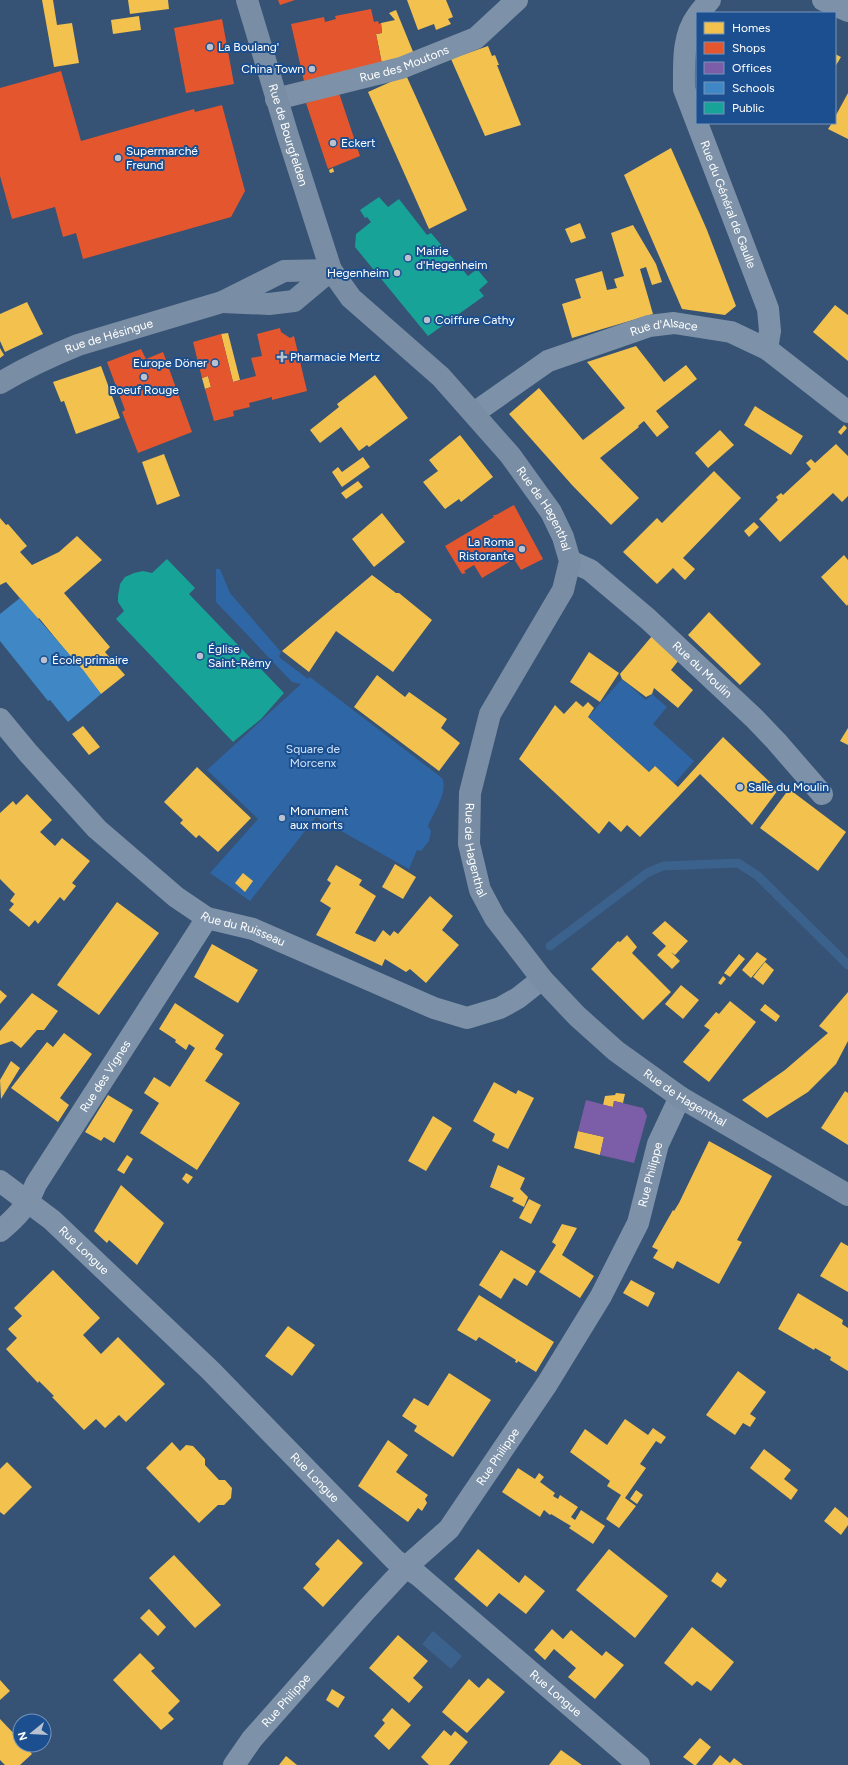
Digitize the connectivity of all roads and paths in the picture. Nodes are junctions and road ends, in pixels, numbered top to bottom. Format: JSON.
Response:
{"nodes":[{"id":1,"x":247,"y":0,"type":"edge"},
{"id":2,"x":517,"y":0,"type":"edge"},
{"id":3,"x":710,"y":0,"type":"edge"},
{"id":4,"x":823,"y":0,"type":"edge"},
{"id":5,"x":848,"y":11,"type":"edge"},
{"id":6,"x":700,"y":12,"type":"edge"},
{"id":7,"x":696,"y":17,"type":"edge"},
{"id":8,"x":276,"y":99,"type":"junction"},
{"id":9,"x":696,"y":120,"type":"edge"},
{"id":10,"x":697,"y":124,"type":"edge"},
{"id":11,"x":331,"y":270,"type":"junction"},
{"id":12,"x":222,"y":302,"type":"junction"},
{"id":13,"x":767,"y":349,"type":"junction"},
{"id":14,"x":0,"y":383,"type":"edge"},
{"id":15,"x":848,"y":412,"type":"edge"},
{"id":16,"x":474,"y":413,"type":"junction"},
{"id":17,"x":570,"y":561,"type":"junction"},
{"id":18,"x":0,"y":719,"type":"edge"},
{"id":19,"x":822,"y":794,"type":"dead end"},
{"id":20,"x":207,"y":918,"type":"junction"},
{"id":21,"x":542,"y":979,"type":"junction"},
{"id":22,"x":680,"y":1097,"type":"junction"},
{"id":23,"x":0,"y":1181,"type":"edge"},
{"id":24,"x":848,"y":1195,"type":"edge"},
{"id":25,"x":29,"y":1202,"type":"junction"},
{"id":26,"x":0,"y":1231,"type":"edge"},
{"id":27,"x":406,"y":1567,"type":"junction"},
{"id":28,"x":234,"y":1765,"type":"edge"},
{"id":29,"x":639,"y":1765,"type":"edge"}],
"edges":[{"from":1,"to":8,"type":"main road","name":"Rue de Bourgfelden"},
{"from":2,"to":8,"type":"street","name":"Rue des Moutons"},
{"from":3,"to":6,"type":"street"},
{"from":4,"to":5,"type":"street"},
{"from":7,"to":9,"type":"street","name":"Rue du Général de Gaulle"},
{"from":8,"to":11,"type":"main road","name":"Rue de Bourgfelden"},
{"from":10,"to":13,"type":"street","name":"Rue du Général de Gaulle"},
{"from":11,"to":12,"type":"main road","name":"Rue de Hésingue"},
{"from":11,"to":12,"type":"main road","name":"Rue de Hésingue"},
{"from":11,"to":16,"type":"main road","name":"Rue de Hagenthal"},
{"from":12,"to":14,"type":"main road","name":"Rue de Hésingue"},
{"from":13,"to":15,"type":"street","name":"Rue d'Alsace"},
{"from":13,"to":16,"type":"street","name":"Rue d'Alsace"},
{"from":16,"to":17,"type":"main road","name":"Rue de Hagenthal"},
{"from":17,"to":19,"type":"street","name":"Rue du Moulin"},
{"from":17,"to":21,"type":"main road","name":"Rue de Hagenthal"},
{"from":18,"to":20,"type":"street","name":"Rue du Ruisseau"},
{"from":20,"to":21,"type":"street","name":"Rue du Ruisseau"},
{"from":20,"to":25,"type":"street","name":"Rue des Vignes"},
{"from":21,"to":22,"type":"main road","name":"Rue de Hagenthal"},
{"from":22,"to":24,"type":"main road","name":"Rue de Hagenthal"},
{"from":22,"to":27,"type":"street","name":"Rue Philippe"},
{"from":23,"to":25,"type":"street","name":"Rue Longue"},
{"from":25,"to":26,"type":"street","name":"Rue des Vignes"},
{"from":25,"to":27,"type":"street","name":"Rue Longue"},
{"from":27,"to":28,"type":"street","name":"Rue Philippe"},
{"from":27,"to":29,"type":"street","name":"Rue Longue"}]}
